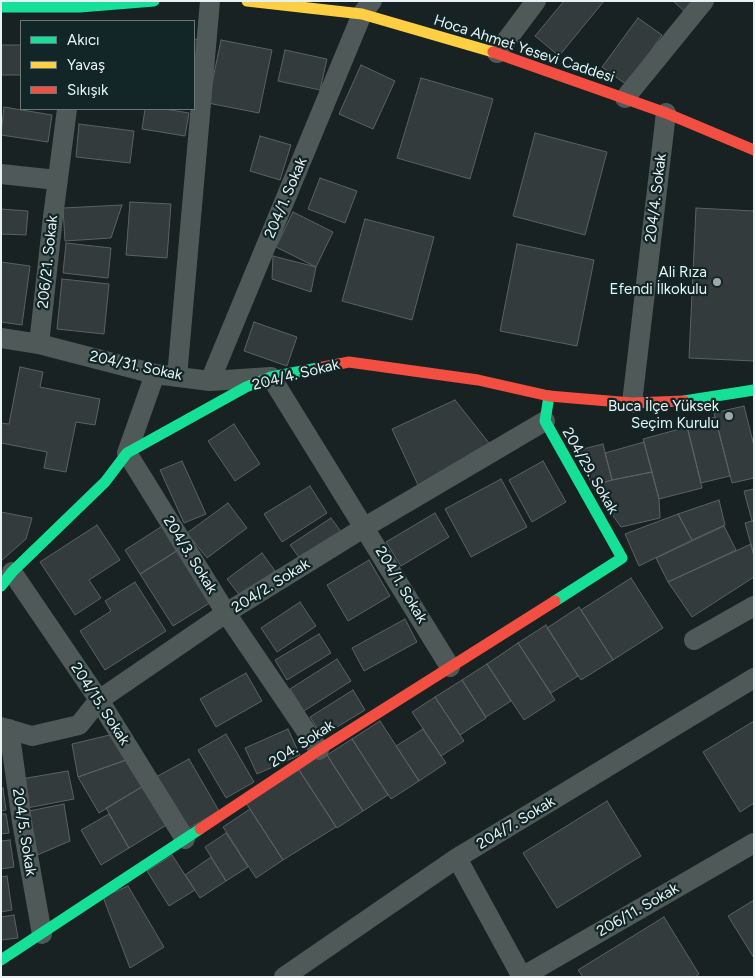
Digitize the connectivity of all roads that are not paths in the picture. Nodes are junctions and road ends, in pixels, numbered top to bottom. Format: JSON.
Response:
{"nodes":[{"id":1,"x":154,"y":1,"type":"edge"},
{"id":2,"x":210,"y":1,"type":"edge"},
{"id":3,"x":247,"y":1,"type":"edge"},
{"id":4,"x":536,"y":1,"type":"edge"},
{"id":5,"x":704,"y":1,"type":"edge"},
{"id":6,"x":107,"y":3,"type":"edge"},
{"id":7,"x":1,"y":7,"type":"edge"},
{"id":8,"x":367,"y":8,"type":"edge"},
{"id":9,"x":79,"y":14,"type":"edge"},
{"id":10,"x":497,"y":53,"type":"junction"},
{"id":11,"x":625,"y":98,"type":"junction"},
{"id":12,"x":67,"y":110,"type":"edge"},
{"id":13,"x":666,"y":113,"type":"junction"},
{"id":14,"x":754,"y":150,"type":"edge"},
{"id":15,"x":1,"y":174,"type":"edge"},
{"id":16,"x":57,"y":180,"type":"junction"},
{"id":17,"x":1,"y":338,"type":"edge"},
{"id":18,"x":39,"y":344,"type":"junction"},
{"id":19,"x":155,"y":374,"type":"junction"},
{"id":20,"x":177,"y":377,"type":"junction"},
{"id":21,"x":271,"y":377,"type":"junction"},
{"id":22,"x":210,"y":381,"type":"junction"},
{"id":23,"x":754,"y":390,"type":"edge"},
{"id":24,"x":549,"y":396,"type":"junction"},
{"id":25,"x":632,"y":404,"type":"junction"},
{"id":26,"x":545,"y":421,"type":"junction"},
{"id":27,"x":127,"y":454,"type":"junction"},
{"id":28,"x":365,"y":527,"type":"junction"},
{"id":29,"x":622,"y":558,"type":"joint"},
{"id":30,"x":7,"y":579,"type":"edge"},
{"id":31,"x":754,"y":606,"type":"edge"},
{"id":32,"x":226,"y":613,"type":"junction"},
{"id":33,"x":694,"y":640,"type":"dead end"},
{"id":34,"x":450,"y":666,"type":"junction"},
{"id":35,"x":754,"y":678,"type":"edge"},
{"id":36,"x":98,"y":700,"type":"junction"},
{"id":37,"x":5,"y":728,"type":"edge"},
{"id":38,"x":319,"y":750,"type":"junction"},
{"id":39,"x":185,"y":839,"type":"junction"},
{"id":40,"x":754,"y":843,"type":"edge"},
{"id":41,"x":457,"y":858,"type":"junction"},
{"id":42,"x":42,"y":934,"type":"junction"},
{"id":43,"x":1,"y":960,"type":"edge"},
{"id":44,"x":284,"y":977,"type":"edge"},
{"id":45,"x":522,"y":977,"type":"edge"}],
"edges":[{"from":1,"to":6,"type":"street"},
{"from":2,"to":20,"type":"street"},
{"from":3,"to":8,"type":"street","name":"Hoca Ahmet Yesevi Caddesi"},
{"from":4,"to":10,"type":"street"},
{"from":5,"to":11,"type":"street"},
{"from":6,"to":9,"type":"street"},
{"from":7,"to":9,"type":"street"},
{"from":8,"to":10,"type":"street","name":"Hoca Ahmet Yesevi Caddesi"},
{"from":8,"to":22,"type":"street","name":"204/1. Sokak"},
{"from":10,"to":11,"type":"street","name":"Hoca Ahmet Yesevi Caddesi"},
{"from":11,"to":13,"type":"street","name":"Hoca Ahmet Yesevi Caddesi"},
{"from":12,"to":16,"type":"street","name":"206/21. Sokak"},
{"from":13,"to":14,"type":"street","name":"Hoca Ahmet Yesevi Caddesi"},
{"from":13,"to":25,"type":"street","name":"204/4. Sokak"},
{"from":15,"to":16,"type":"street"},
{"from":16,"to":18,"type":"street","name":"206/21. Sokak"},
{"from":17,"to":18,"type":"street","name":"204/31. Sokak"},
{"from":18,"to":19,"type":"street","name":"204/31. Sokak"},
{"from":19,"to":20,"type":"street","name":"204/31. Sokak"},
{"from":19,"to":27,"type":"street"},
{"from":20,"to":22,"type":"street","name":"204/31. Sokak"},
{"from":21,"to":22,"type":"street","name":"204/31. Sokak"},
{"from":21,"to":24,"type":"street","name":"204/4. Sokak"},
{"from":21,"to":27,"type":"street","name":"204/4. Sokak"},
{"from":21,"to":28,"type":"street","name":"204/1. Sokak"},
{"from":23,"to":25,"type":"street","name":"204/4. Sokak"},
{"from":24,"to":25,"type":"street","name":"204/4. Sokak"},
{"from":24,"to":26,"type":"street","name":"204/29. Sokak"},
{"from":26,"to":28,"type":"street","name":"204/2. Sokak"},
{"from":26,"to":29,"type":"street","name":"204/29. Sokak"},
{"from":27,"to":30,"type":"street","name":"204/4. Sokak"},
{"from":27,"to":32,"type":"street","name":"204/3. Sokak"},
{"from":28,"to":32,"type":"street","name":"204/2. Sokak"},
{"from":28,"to":34,"type":"street","name":"204/1. Sokak"},
{"from":29,"to":34,"type":"street","name":"204. Sokak"},
{"from":30,"to":36,"type":"street","name":"204/15. Sokak"},
{"from":31,"to":33,"type":"street"},
{"from":32,"to":36,"type":"street","name":"204/2. Sokak"},
{"from":32,"to":38,"type":"street","name":"204/3. Sokak"},
{"from":34,"to":38,"type":"street","name":"204. Sokak"},
{"from":35,"to":41,"type":"street","name":"204/7. Sokak"},
{"from":36,"to":37,"type":"street","name":"204/2. Sokak"},
{"from":36,"to":39,"type":"street","name":"204/15. Sokak"},
{"from":37,"to":42,"type":"street","name":"204/5. Sokak"},
{"from":38,"to":39,"type":"street","name":"204. Sokak"},
{"from":39,"to":42,"type":"street","name":"204. Sokak"},
{"from":40,"to":45,"type":"street","name":"206/11. Sokak"},
{"from":41,"to":44,"type":"street","name":"204/7. Sokak"},
{"from":41,"to":45,"type":"street"},
{"from":42,"to":43,"type":"street","name":"204. Sokak"}]}
